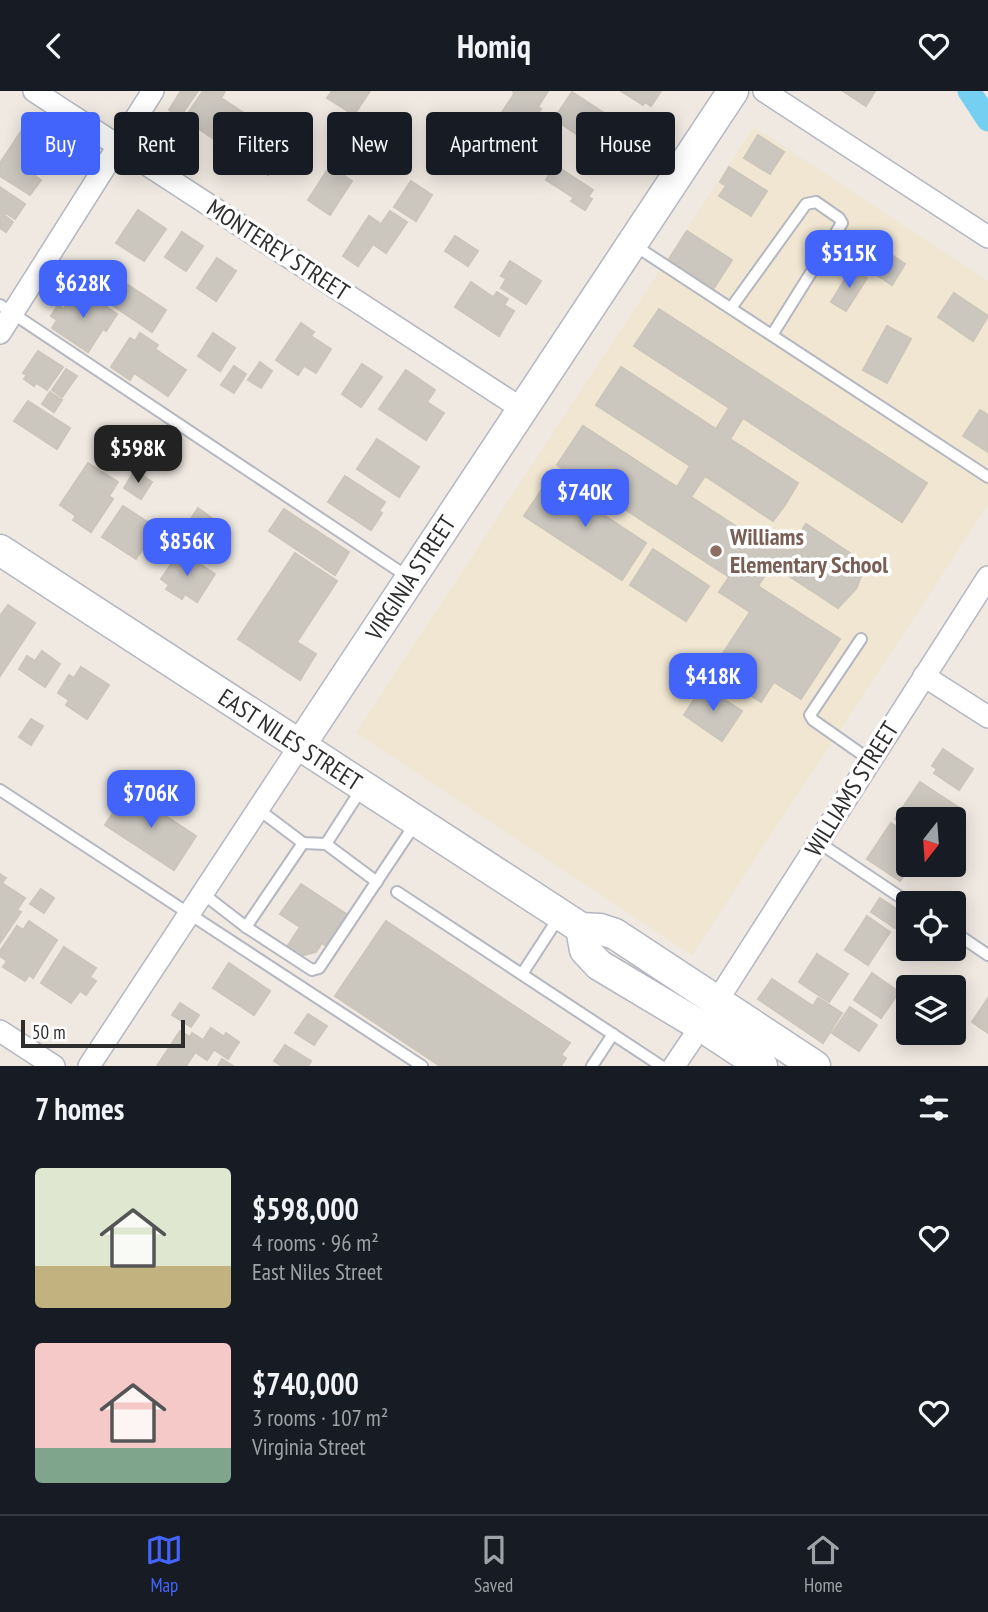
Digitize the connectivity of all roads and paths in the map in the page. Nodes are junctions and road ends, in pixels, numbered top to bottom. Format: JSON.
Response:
{"nodes":[{"id":1,"x":34,"y":91,"type":"edge"},
{"id":2,"x":153,"y":91,"type":"edge"},
{"id":3,"x":733,"y":91,"type":"edge"},
{"id":4,"x":764,"y":91,"type":"edge"},
{"id":5,"x":139,"y":112,"type":"edge"},
{"id":6,"x":114,"y":143,"type":"edge"},
{"id":7,"x":114,"y":149,"type":"edge"},
{"id":8,"x":163,"y":175,"type":"edge"},
{"id":9,"x":988,"y":237,"type":"edge"},
{"id":10,"x":632,"y":243,"type":"junction"},
{"id":11,"x":6,"y":309,"type":"edge"},
{"id":12,"x":731,"y":309,"type":"junction"},
{"id":13,"x":0,"y":333,"type":"edge"},
{"id":14,"x":772,"y":335,"type":"junction"},
{"id":15,"x":522,"y":409,"type":"junction"},
{"id":16,"x":988,"y":477,"type":"edge"},
{"id":17,"x":0,"y":550,"type":"edge"},
{"id":18,"x":988,"y":577,"type":"edge"},
{"id":19,"x":411,"y":578,"type":"junction"},
{"id":20,"x":861,"y":639,"type":"dead end"},
{"id":21,"x":924,"y":675,"type":"junction"},
{"id":22,"x":988,"y":717,"type":"edge"},
{"id":23,"x":299,"y":747,"type":"junction"},
{"id":24,"x":870,"y":760,"type":"junction"},
{"id":25,"x":363,"y":787,"type":"junction"},
{"id":26,"x":0,"y":790,"type":"edge"},
{"id":27,"x":258,"y":809,"type":"junction"},
{"id":28,"x":416,"y":822,"type":"junction"},
{"id":29,"x":818,"y":842,"type":"junction"},
{"id":30,"x":303,"y":843,"type":"junction"},
{"id":31,"x":326,"y":844,"type":"junction"},
{"id":32,"x":377,"y":882,"type":"junction"},
{"id":33,"x":397,"y":892,"type":"dead end"},
{"id":34,"x":202,"y":893,"type":"junction"},
{"id":35,"x":896,"y":894,"type":"edge"},
{"id":36,"x":189,"y":914,"type":"junction"},
{"id":37,"x":571,"y":921,"type":"junction"},
{"id":38,"x":246,"y":927,"type":"junction"},
{"id":39,"x":966,"y":940,"type":"edge"},
{"id":40,"x":275,"y":947,"type":"junction"},
{"id":41,"x":988,"y":955,"type":"edge"},
{"id":42,"x":264,"y":963,"type":"junction"},
{"id":43,"x":522,"y":974,"type":"junction"},
{"id":44,"x":717,"y":1001,"type":"junction"},
{"id":45,"x":701,"y":1026,"type":"junction"},
{"id":46,"x":0,"y":1031,"type":"edge"},
{"id":47,"x":613,"y":1034,"type":"junction"},
{"id":48,"x":54,"y":1066,"type":"edge"},
{"id":49,"x":89,"y":1066,"type":"edge"},
{"id":50,"x":422,"y":1066,"type":"edge"},
{"id":51,"x":592,"y":1066,"type":"edge"},
{"id":52,"x":661,"y":1066,"type":"edge"},
{"id":53,"x":674,"y":1066,"type":"edge"},
{"id":54,"x":762,"y":1066,"type":"edge"},
{"id":55,"x":816,"y":1066,"type":"edge"}],
"edges":[{"from":1,"to":6,"type":"street","name":"MONTEREY STREET"},
{"from":2,"to":5,"type":"street"},
{"from":3,"to":10,"type":"main road","name":"VIRGINIA STREET"},
{"from":4,"to":9,"type":"street"},
{"from":7,"to":11,"type":"street"},
{"from":8,"to":15,"type":"street","name":"MONTEREY STREET"},
{"from":10,"to":12,"type":"lane"},
{"from":10,"to":15,"type":"main road","name":"VIRGINIA STREET"},
{"from":11,"to":13,"type":"street"},
{"from":11,"to":19,"type":"lane"},
{"from":12,"to":14,"type":"lane"},
{"from":12,"to":14,"type":"lane"},
{"from":14,"to":16,"type":"lane"},
{"from":15,"to":19,"type":"main road","name":"VIRGINIA STREET"},
{"from":17,"to":23,"type":"main road","name":"EAST NILES STREET"},
{"from":18,"to":21,"type":"street","name":"WILLIAMS STREET"},
{"from":19,"to":23,"type":"main road","name":"VIRGINIA STREET"},
{"from":20,"to":24,"type":"lane"},
{"from":21,"to":22,"type":"street"},
{"from":21,"to":24,"type":"street","name":"WILLIAMS STREET"},
{"from":23,"to":25,"type":"main road","name":"EAST NILES STREET"},
{"from":23,"to":27,"type":"street","name":"VIRGINIA STREET"},
{"from":24,"to":29,"type":"street","name":"WILLIAMS STREET"},
{"from":25,"to":28,"type":"main road","name":"EAST NILES STREET"},
{"from":25,"to":31,"type":"lane"},
{"from":26,"to":36,"type":"lane"},
{"from":27,"to":30,"type":"lane"},
{"from":27,"to":34,"type":"street","name":"VIRGINIA STREET"},
{"from":28,"to":32,"type":"lane"},
{"from":28,"to":37,"type":"main road","name":"EAST NILES STREET"},
{"from":29,"to":35,"type":"lane"},
{"from":29,"to":44,"type":"street","name":"WILLIAMS STREET"},
{"from":30,"to":31,"type":"lane"},
{"from":30,"to":38,"type":"lane"},
{"from":31,"to":32,"type":"lane"},
{"from":32,"to":40,"type":"lane"},
{"from":33,"to":43,"type":"lane"},
{"from":34,"to":36,"type":"street","name":"VIRGINIA STREET"},
{"from":34,"to":38,"type":"lane"},
{"from":36,"to":42,"type":"lane"},
{"from":36,"to":49,"type":"street","name":"VIRGINIA STREET"},
{"from":37,"to":43,"type":"lane"},
{"from":37,"to":44,"type":"main road","name":"EAST NILES STREET"},
{"from":37,"to":45,"type":"main road"},
{"from":38,"to":40,"type":"lane"},
{"from":39,"to":41,"type":"lane"},
{"from":40,"to":42,"type":"lane"},
{"from":42,"to":50,"type":"lane"},
{"from":43,"to":47,"type":"lane"},
{"from":44,"to":55,"type":"main road","name":"EAST NILES STREET"},
{"from":45,"to":53,"type":"street"},
{"from":45,"to":54,"type":"main road"},
{"from":46,"to":48,"type":"street"},
{"from":47,"to":51,"type":"lane"},
{"from":47,"to":52,"type":"lane"}]}
